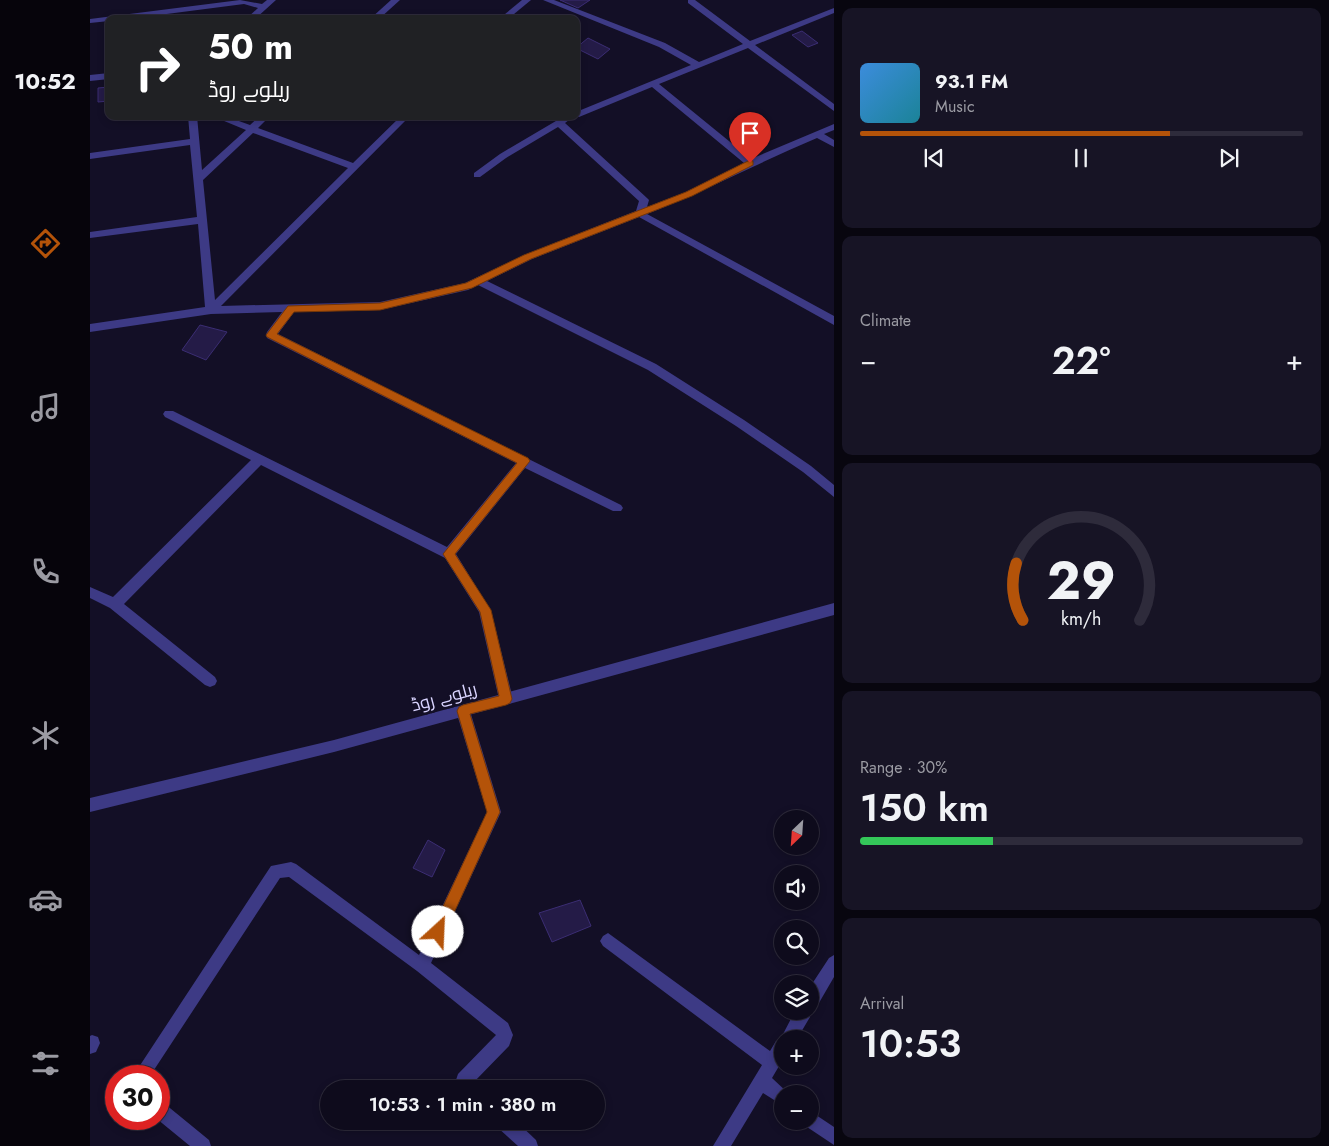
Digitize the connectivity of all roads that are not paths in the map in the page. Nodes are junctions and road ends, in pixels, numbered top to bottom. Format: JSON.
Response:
{"nodes":[{"id":1,"x":272,"y":0,"type":"edge"},
{"id":2,"x":396,"y":0,"type":"edge"},
{"id":3,"x":527,"y":0,"type":"edge"},
{"id":4,"x":547,"y":0,"type":"edge"},
{"id":5,"x":241,"y":1,"type":"edge"},
{"id":6,"x":691,"y":1,"type":"edge"},
{"id":7,"x":264,"y":7,"type":"junction"},
{"id":8,"x":834,"y":10,"type":"edge"},
{"id":9,"x":135,"y":15,"type":"edge"},
{"id":10,"x":255,"y":15,"type":"edge"},
{"id":11,"x":379,"y":15,"type":"edge"},
{"id":12,"x":508,"y":15,"type":"edge"},
{"id":13,"x":105,"y":19,"type":"edge"},
{"id":14,"x":90,"y":21,"type":"edge"},
{"id":15,"x":750,"y":44,"type":"junction"},
{"id":16,"x":698,"y":65,"type":"junction"},
{"id":17,"x":105,"y":76,"type":"edge"},
{"id":18,"x":90,"y":78,"type":"edge"},
{"id":19,"x":653,"y":84,"type":"junction"},
{"id":20,"x":834,"y":108,"type":"edge"},
{"id":21,"x":580,"y":114,"type":"edge"},
{"id":22,"x":192,"y":120,"type":"edge"},
{"id":23,"x":228,"y":120,"type":"edge"},
{"id":24,"x":261,"y":120,"type":"edge"},
{"id":25,"x":402,"y":120,"type":"edge"},
{"id":26,"x":564,"y":120,"type":"edge"},
{"id":27,"x":558,"y":122,"type":"junction"},
{"id":28,"x":834,"y":127,"type":"edge"},
{"id":29,"x":252,"y":128,"type":"junction"},
{"id":30,"x":817,"y":134,"type":"junction"},
{"id":31,"x":194,"y":141,"type":"junction"},
{"id":32,"x":834,"y":144,"type":"edge"},
{"id":33,"x":90,"y":156,"type":"edge"},
{"id":34,"x":750,"y":163,"type":"junction"},
{"id":35,"x":355,"y":167,"type":"junction"},
{"id":36,"x":477,"y":175,"type":"dead end"},
{"id":37,"x":198,"y":179,"type":"junction"},
{"id":38,"x":640,"y":214,"type":"junction"},
{"id":39,"x":202,"y":220,"type":"junction"},
{"id":40,"x":90,"y":235,"type":"edge"},
{"id":41,"x":478,"y":281,"type":"junction"},
{"id":42,"x":291,"y":308,"type":"junction"},
{"id":43,"x":211,"y":310,"type":"junction"},
{"id":44,"x":834,"y":321,"type":"edge"},
{"id":45,"x":90,"y":328,"type":"edge"},
{"id":46,"x":169,"y":414,"type":"dead end"},
{"id":47,"x":259,"y":460,"type":"junction"},
{"id":48,"x":524,"y":461,"type":"junction"},
{"id":49,"x":834,"y":492,"type":"edge"},
{"id":50,"x":617,"y":508,"type":"dead end"},
{"id":51,"x":448,"y":554,"type":"junction"},
{"id":52,"x":90,"y":592,"type":"edge"},
{"id":53,"x":115,"y":604,"type":"junction"},
{"id":54,"x":834,"y":610,"type":"edge"},
{"id":55,"x":210,"y":681,"type":"dead end"},
{"id":56,"x":506,"y":699,"type":"junction"},
{"id":57,"x":463,"y":711,"type":"junction"},
{"id":58,"x":90,"y":805,"type":"edge"},
{"id":59,"x":608,"y":941,"type":"dead end"},
{"id":60,"x":834,"y":963,"type":"edge"},
{"id":61,"x":422,"y":966,"type":"junction"},
{"id":62,"x":819,"y":987,"type":"edge"},
{"id":63,"x":773,"y":1063,"type":"joint"},
{"id":64,"x":148,"y":1065,"type":"edge"},
{"id":65,"x":464,"y":1080,"type":"edge"},
{"id":66,"x":762,"y":1080,"type":"junction"},
{"id":67,"x":774,"y":1090,"type":"edge"},
{"id":68,"x":170,"y":1119,"type":"edge"},
{"id":69,"x":819,"y":1126,"type":"edge"},
{"id":70,"x":513,"y":1130,"type":"edge"},
{"id":71,"x":834,"y":1137,"type":"edge"},
{"id":72,"x":203,"y":1146,"type":"edge"},
{"id":73,"x":530,"y":1146,"type":"edge"},
{"id":74,"x":722,"y":1146,"type":"edge"}],
"edges":[{"from":1,"to":7,"type":"street"},
{"from":2,"to":11,"type":"street"},
{"from":3,"to":12,"type":"street"},
{"from":4,"to":16,"type":"street"},
{"from":5,"to":7,"type":"street"},
{"from":5,"to":9,"type":"street"},
{"from":6,"to":15,"type":"street"},
{"from":7,"to":10,"type":"street"},
{"from":8,"to":15,"type":"street"},
{"from":13,"to":14,"type":"street"},
{"from":15,"to":16,"type":"street"},
{"from":15,"to":20,"type":"street"},
{"from":16,"to":19,"type":"street"},
{"from":17,"to":18,"type":"street"},
{"from":19,"to":21,"type":"street"},
{"from":19,"to":34,"type":"street"},
{"from":22,"to":31,"type":"street"},
{"from":23,"to":29,"type":"street"},
{"from":24,"to":29,"type":"street"},
{"from":25,"to":35,"type":"street"},
{"from":26,"to":27,"type":"street"},
{"from":27,"to":36,"type":"street"},
{"from":27,"to":38,"type":"street"},
{"from":28,"to":30,"type":"street"},
{"from":29,"to":35,"type":"street"},
{"from":29,"to":37,"type":"street"},
{"from":30,"to":32,"type":"street"},
{"from":30,"to":34,"type":"street"},
{"from":31,"to":33,"type":"street"},
{"from":31,"to":37,"type":"street"},
{"from":34,"to":38,"type":"street"},
{"from":35,"to":43,"type":"street"},
{"from":37,"to":39,"type":"street"},
{"from":38,"to":41,"type":"street"},
{"from":38,"to":44,"type":"street"},
{"from":39,"to":40,"type":"street"},
{"from":39,"to":43,"type":"street"},
{"from":41,"to":42,"type":"street"},
{"from":41,"to":49,"type":"street"},
{"from":42,"to":43,"type":"street"},
{"from":42,"to":48,"type":"street"},
{"from":43,"to":45,"type":"street"},
{"from":46,"to":47,"type":"street"},
{"from":47,"to":51,"type":"street"},
{"from":47,"to":53,"type":"street"},
{"from":48,"to":50,"type":"street"},
{"from":48,"to":51,"type":"street"},
{"from":51,"to":56,"type":"street"},
{"from":52,"to":53,"type":"street"},
{"from":53,"to":55,"type":"street"},
{"from":54,"to":56,"type":"street","name":"ریلوے روڈ"},
{"from":56,"to":57,"type":"street","name":"ریلوے روڈ"},
{"from":57,"to":58,"type":"street","name":"ریلوے روڈ"},
{"from":57,"to":61,"type":"street"},
{"from":59,"to":63,"type":"street"},
{"from":60,"to":62,"type":"street"},
{"from":61,"to":64,"type":"street"},
{"from":61,"to":65,"type":"street"},
{"from":63,"to":66,"type":"street"},
{"from":66,"to":67,"type":"street"},
{"from":66,"to":74,"type":"street"},
{"from":68,"to":72,"type":"street"},
{"from":69,"to":71,"type":"street"},
{"from":70,"to":73,"type":"street"}]}
